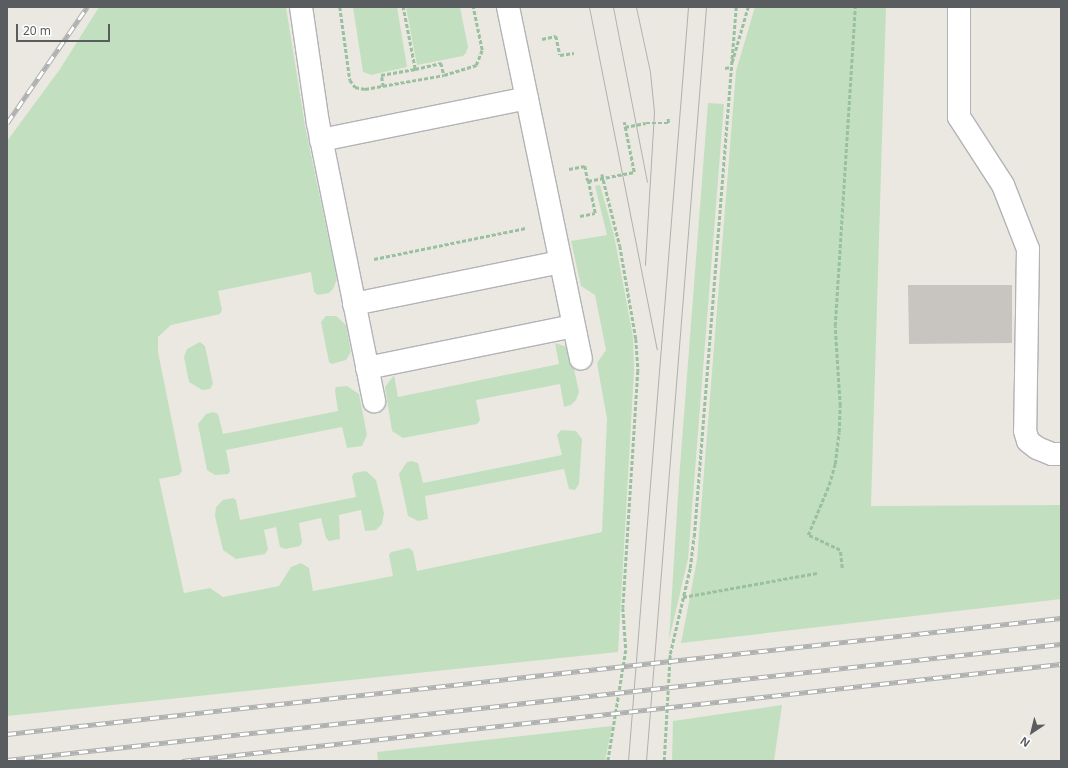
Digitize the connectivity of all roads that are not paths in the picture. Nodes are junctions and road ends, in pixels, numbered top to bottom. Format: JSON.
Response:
{"nodes":[{"id":1,"x":301,"y":7,"type":"edge"},
{"id":2,"x":508,"y":7,"type":"edge"},
{"id":3,"x":959,"y":7,"type":"edge"},
{"id":4,"x":527,"y":98,"type":"junction"},
{"id":5,"x":321,"y":140,"type":"junction"},
{"id":6,"x":560,"y":262,"type":"junction"},
{"id":7,"x":354,"y":304,"type":"junction"},
{"id":8,"x":573,"y":326,"type":"junction"},
{"id":9,"x":581,"y":358,"type":"dead end"},
{"id":10,"x":367,"y":368,"type":"junction"},
{"id":11,"x":374,"y":401,"type":"dead end"},
{"id":12,"x":1061,"y":454,"type":"edge"}],
"edges":[{"from":1,"to":5,"type":"lane"},
{"from":2,"to":4,"type":"lane"},
{"from":3,"to":12,"type":"lane"},
{"from":4,"to":5,"type":"lane"},
{"from":4,"to":6,"type":"lane"},
{"from":5,"to":7,"type":"lane"},
{"from":6,"to":7,"type":"lane"},
{"from":6,"to":8,"type":"lane"},
{"from":7,"to":10,"type":"lane"},
{"from":8,"to":9,"type":"lane"},
{"from":8,"to":10,"type":"lane"},
{"from":10,"to":11,"type":"lane"}]}
